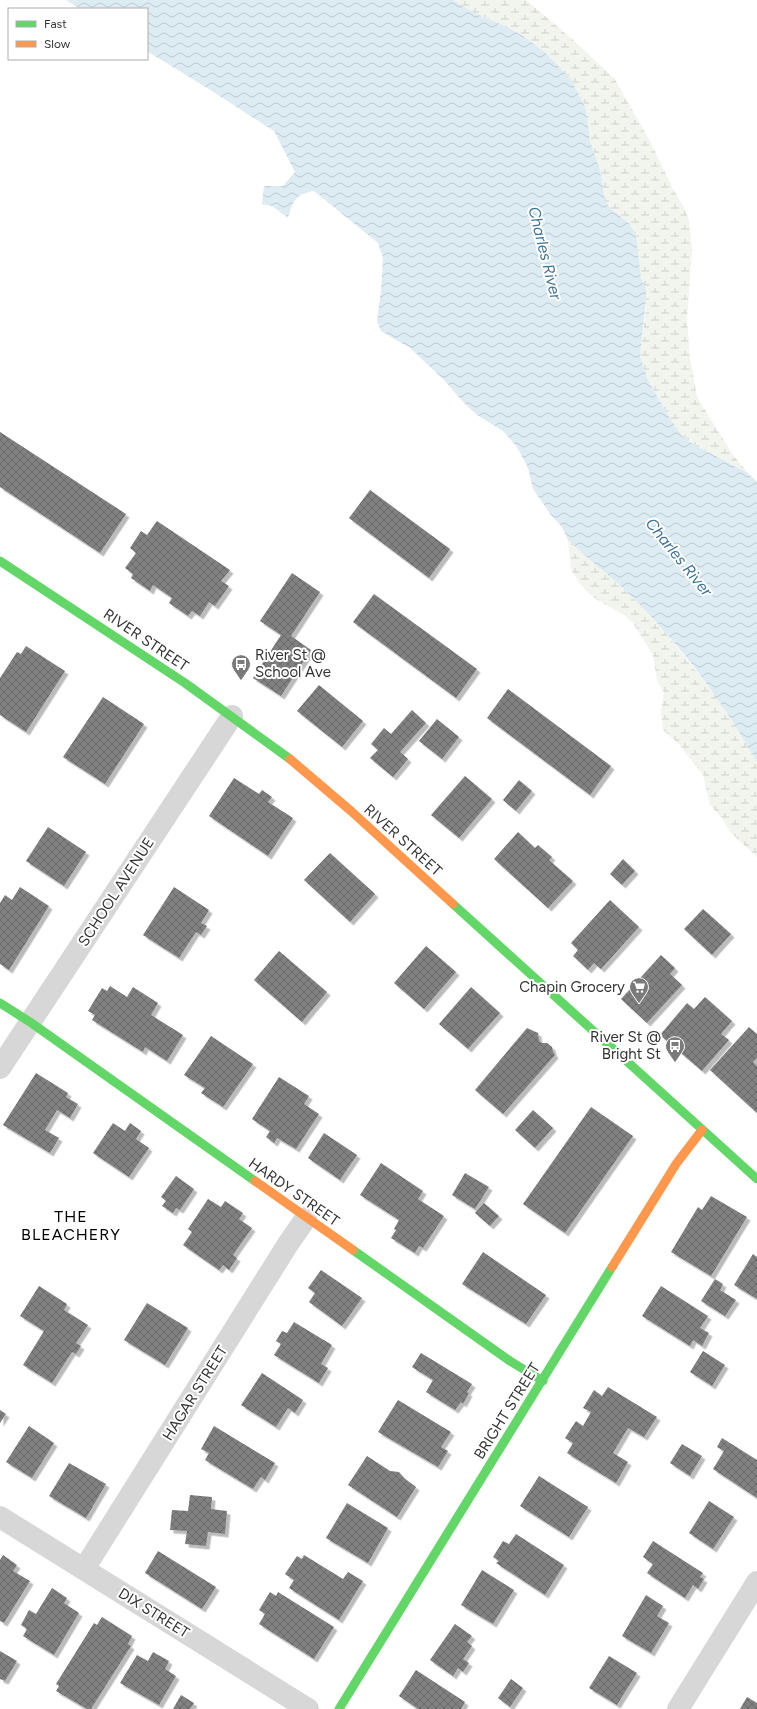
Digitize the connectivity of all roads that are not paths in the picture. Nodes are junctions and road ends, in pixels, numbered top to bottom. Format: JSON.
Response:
{"nodes":[{"id":1,"x":0,"y":561,"type":"edge"},
{"id":2,"x":232,"y":716,"type":"junction"},
{"id":3,"x":0,"y":1003,"type":"edge"},
{"id":4,"x":30,"y":1022,"type":"junction"},
{"id":5,"x":0,"y":1068,"type":"edge"},
{"id":6,"x":702,"y":1130,"type":"junction"},
{"id":7,"x":757,"y":1178,"type":"edge"},
{"id":8,"x":306,"y":1218,"type":"junction"},
{"id":9,"x":543,"y":1381,"type":"junction"},
{"id":10,"x":0,"y":1517,"type":"edge"},
{"id":11,"x":84,"y":1569,"type":"junction"},
{"id":12,"x":757,"y":1582,"type":"edge"},
{"id":13,"x":308,"y":1709,"type":"edge"},
{"id":14,"x":338,"y":1709,"type":"edge"},
{"id":15,"x":678,"y":1709,"type":"edge"}],
"edges":[{"from":1,"to":2,"type":"street","name":"RIVER STREET"},
{"from":2,"to":4,"type":"street","name":"SCHOOL AVENUE"},
{"from":2,"to":6,"type":"street","name":"RIVER STREET"},
{"from":3,"to":4,"type":"street","name":"HARDY STREET"},
{"from":4,"to":5,"type":"street","name":"SCHOOL AVENUE"},
{"from":4,"to":8,"type":"street","name":"HARDY STREET"},
{"from":6,"to":7,"type":"street","name":"RIVER STREET"},
{"from":6,"to":9,"type":"street","name":"BRIGHT STREET"},
{"from":8,"to":9,"type":"street","name":"HARDY STREET"},
{"from":8,"to":11,"type":"street","name":"HAGAR STREET"},
{"from":9,"to":14,"type":"street","name":"BRIGHT STREET"},
{"from":10,"to":11,"type":"street","name":"DIX STREET"},
{"from":11,"to":13,"type":"street","name":"DIX STREET"},
{"from":12,"to":15,"type":"street"}]}
